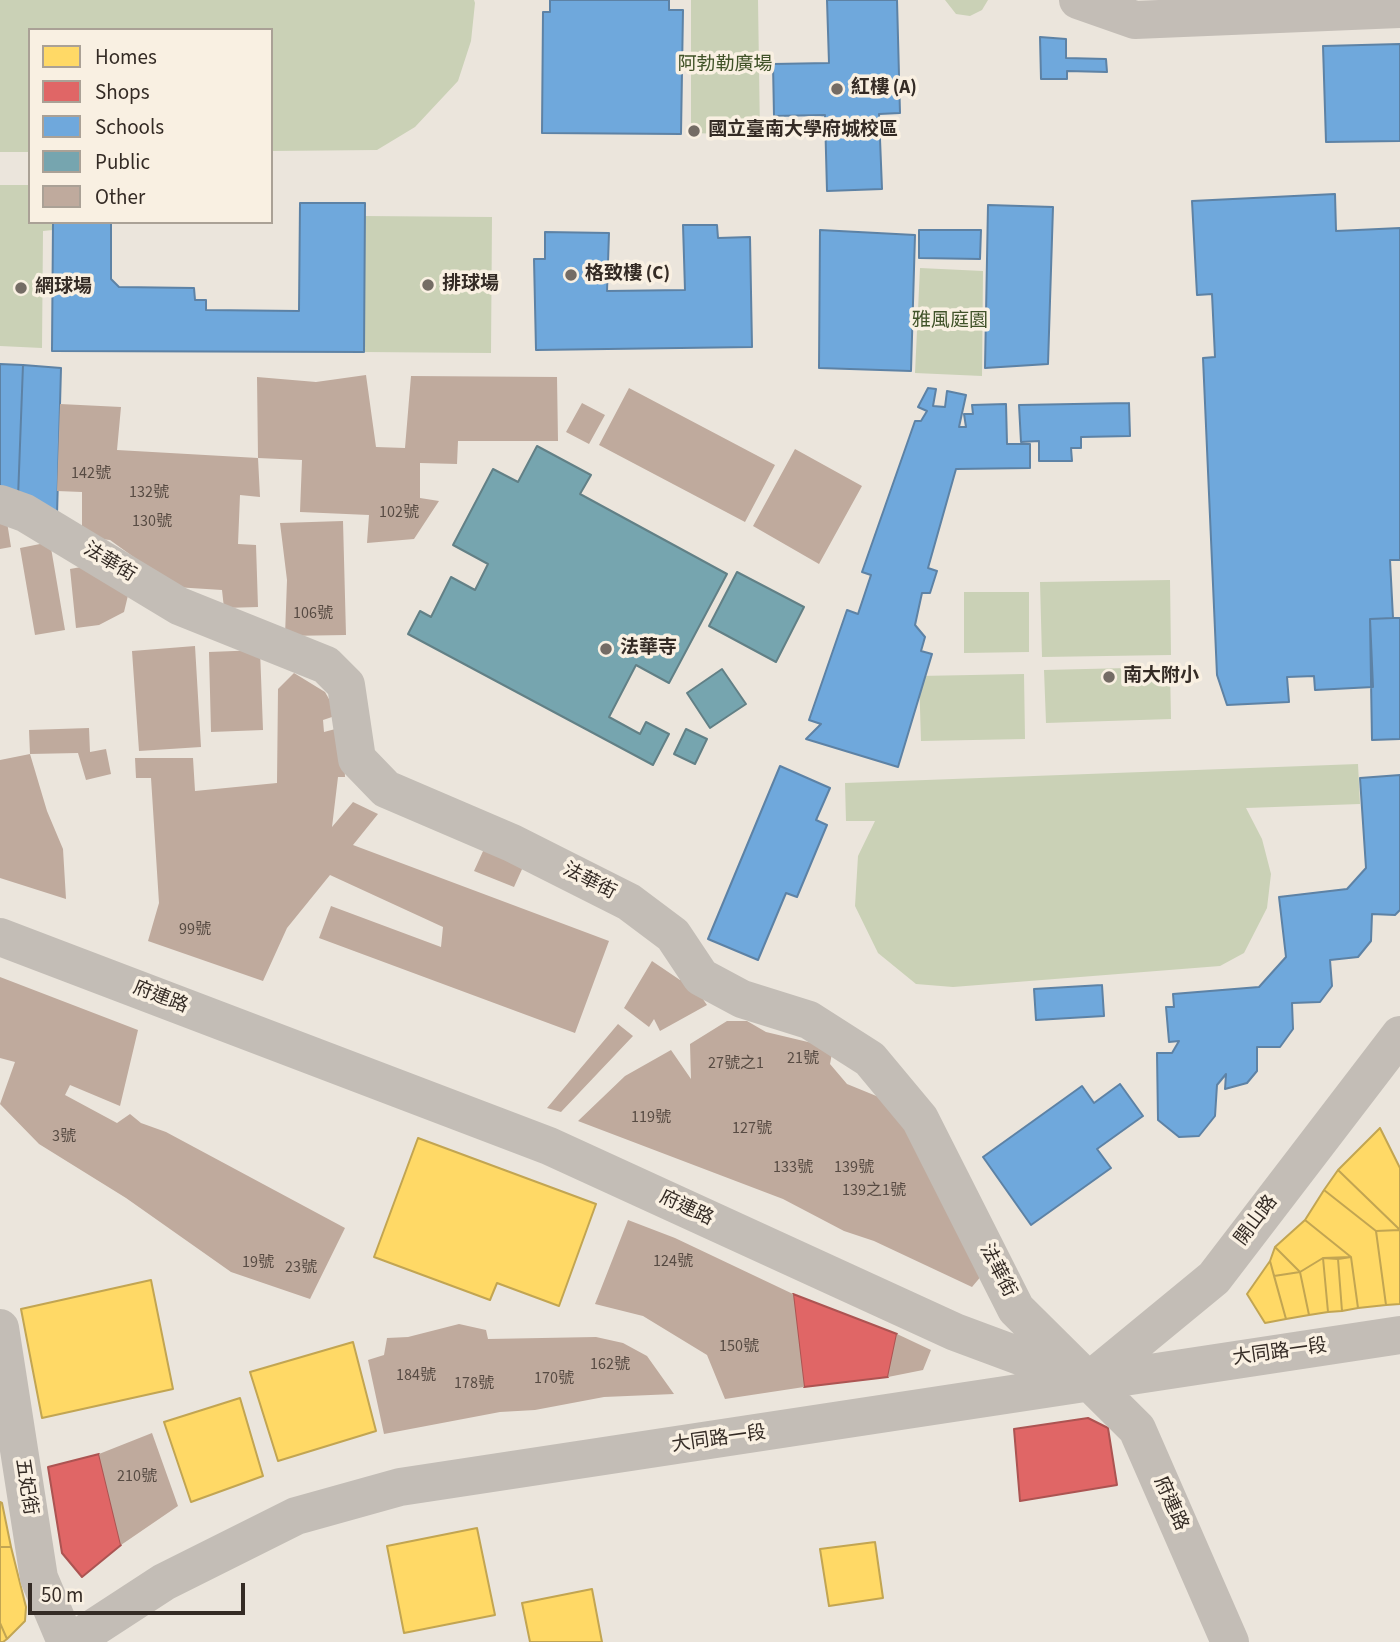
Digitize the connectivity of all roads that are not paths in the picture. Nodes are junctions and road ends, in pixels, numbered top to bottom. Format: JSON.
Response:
{"nodes":[{"id":1,"x":1078,"y":0,"type":"edge"},
{"id":2,"x":1400,"y":9,"type":"edge"},
{"id":3,"x":0,"y":504,"type":"edge"},
{"id":4,"x":0,"y":937,"type":"edge"},
{"id":5,"x":1400,"y":1035,"type":"edge"},
{"id":6,"x":0,"y":1328,"type":"edge"},
{"id":7,"x":1400,"y":1335,"type":"edge"},
{"id":8,"x":1088,"y":1381,"type":"junction"},
{"id":9,"x":66,"y":1642,"type":"edge"},
{"id":10,"x":72,"y":1642,"type":"edge"},
{"id":11,"x":1230,"y":1642,"type":"edge"}],
"edges":[{"from":1,"to":2,"type":"street"},
{"from":3,"to":8,"type":"street","name":"法華街"},
{"from":4,"to":8,"type":"street","name":"府連路"},
{"from":5,"to":8,"type":"street","name":"開山路"},
{"from":6,"to":9,"type":"street","name":"五妃街"},
{"from":7,"to":8,"type":"street","name":"大同路一段"},
{"from":8,"to":10,"type":"street","name":"大同路一段"},
{"from":8,"to":11,"type":"street","name":"府連路"}]}
